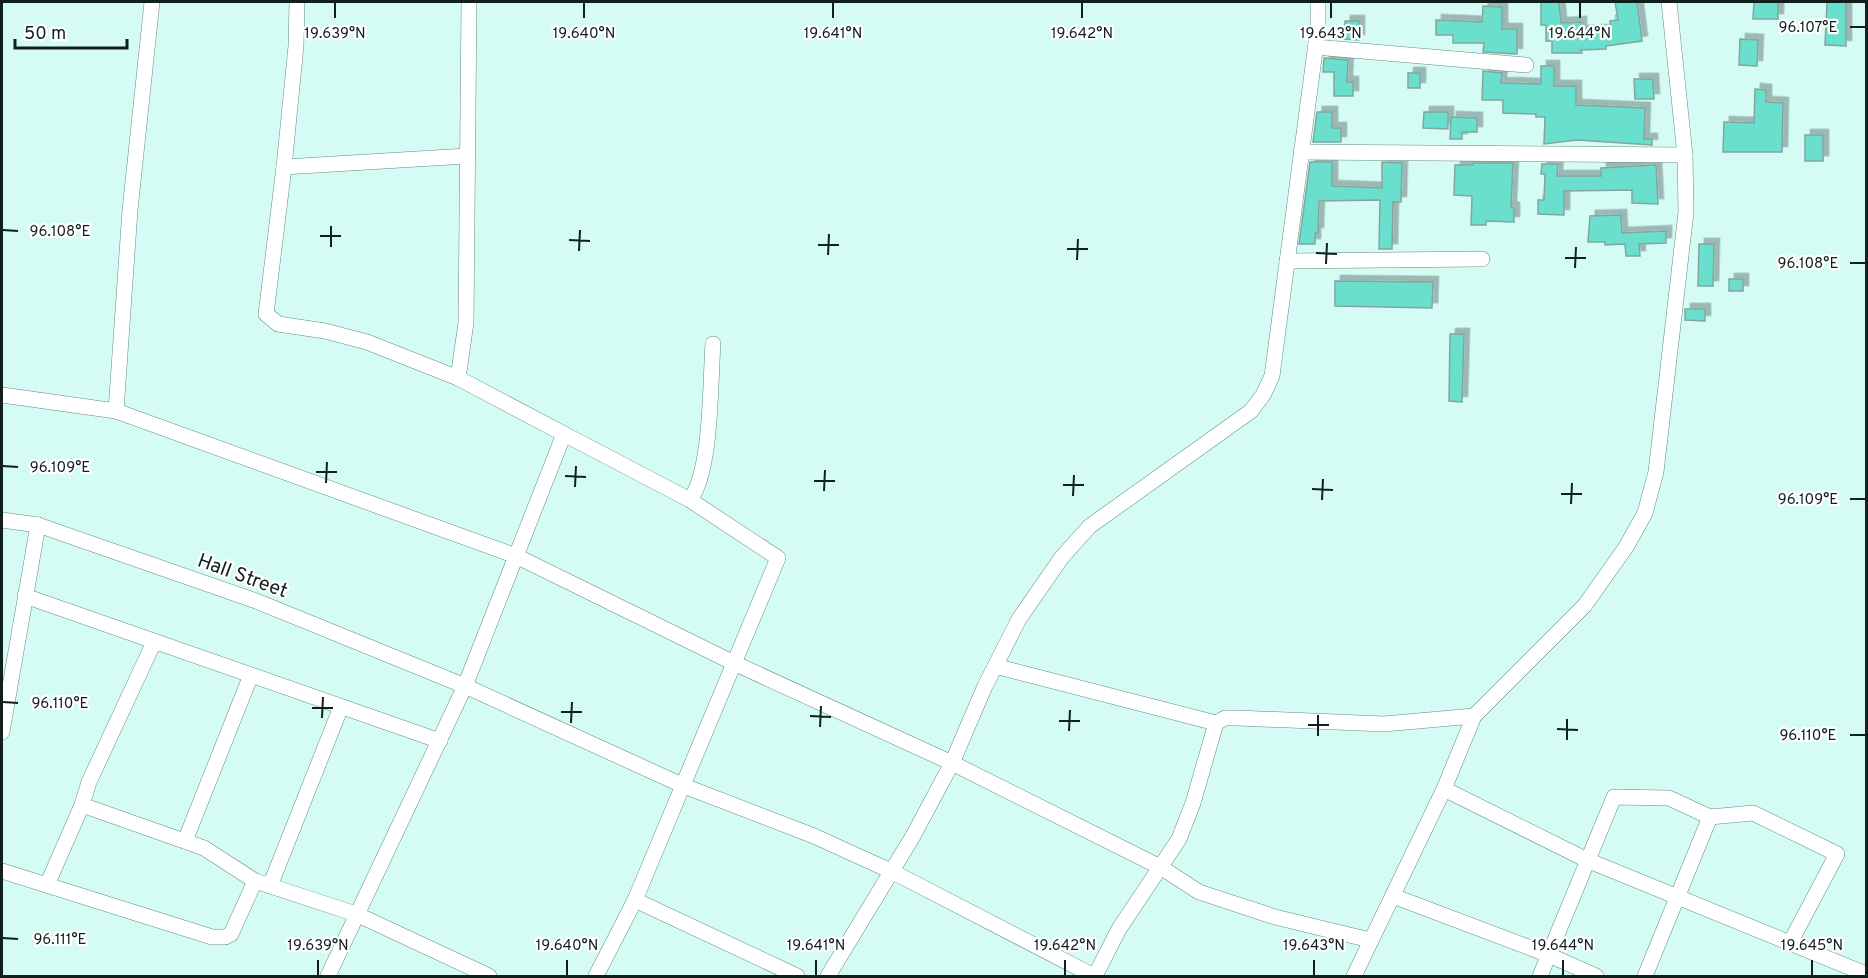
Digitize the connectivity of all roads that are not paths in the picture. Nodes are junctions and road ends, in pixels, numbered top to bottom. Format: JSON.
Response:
{"nodes":[{"id":1,"x":152,"y":2,"type":"edge"},
{"id":2,"x":297,"y":2,"type":"edge"},
{"id":3,"x":470,"y":2,"type":"edge"},
{"id":4,"x":1317,"y":2,"type":"edge"},
{"id":5,"x":1669,"y":2,"type":"edge"},
{"id":6,"x":1315,"y":47,"type":"junction"},
{"id":7,"x":1526,"y":65,"type":"dead end"},
{"id":8,"x":1301,"y":152,"type":"junction"},
{"id":9,"x":1685,"y":155,"type":"junction"},
{"id":10,"x":467,"y":156,"type":"junction"},
{"id":11,"x":284,"y":167,"type":"junction"},
{"id":12,"x":1482,"y":259,"type":"dead end"},
{"id":13,"x":1287,"y":261,"type":"junction"},
{"id":14,"x":713,"y":344,"type":"dead end"},
{"id":15,"x":459,"y":378,"type":"junction"},
{"id":16,"x":2,"y":395,"type":"edge"},
{"id":17,"x":116,"y":411,"type":"junction"},
{"id":18,"x":564,"y":434,"type":"junction"},
{"id":19,"x":690,"y":500,"type":"junction"},
{"id":20,"x":2,"y":520,"type":"edge"},
{"id":21,"x":38,"y":525,"type":"junction"},
{"id":22,"x":516,"y":556,"type":"junction"},
{"id":23,"x":25,"y":596,"type":"junction"},
{"id":24,"x":154,"y":642,"type":"junction"},
{"id":25,"x":736,"y":664,"type":"junction"},
{"id":26,"x":995,"y":666,"type":"junction"},
{"id":27,"x":251,"y":675,"type":"junction"},
{"id":28,"x":465,"y":686,"type":"junction"},
{"id":29,"x":341,"y":707,"type":"junction"},
{"id":30,"x":1474,"y":716,"type":"junction"},
{"id":31,"x":1216,"y":723,"type":"junction"},
{"id":32,"x":2,"y":732,"type":"edge"},
{"id":33,"x":440,"y":741,"type":"junction"},
{"id":34,"x":952,"y":763,"type":"junction"},
{"id":35,"x":684,"y":786,"type":"junction"},
{"id":36,"x":1444,"y":789,"type":"junction"},
{"id":37,"x":82,"y":805,"type":"junction"},
{"id":38,"x":1710,"y":817,"type":"junction"},
{"id":39,"x":185,"y":842,"type":"junction"},
{"id":40,"x":1587,"y":860,"type":"junction"},
{"id":41,"x":1162,"y":868,"type":"junction"},
{"id":42,"x":2,"y":871,"type":"edge"},
{"id":43,"x":893,"y":872,"type":"junction"},
{"id":44,"x":262,"y":883,"type":"junction"},
{"id":45,"x":47,"y":885,"type":"junction"},
{"id":46,"x":1393,"y":896,"type":"junction"},
{"id":47,"x":1676,"y":898,"type":"junction"},
{"id":48,"x":635,"y":900,"type":"junction"},
{"id":49,"x":357,"y":914,"type":"junction"},
{"id":50,"x":1370,"y":939,"type":"junction"},
{"id":51,"x":1790,"y":943,"type":"junction"},
{"id":52,"x":1549,"y":955,"type":"junction"},
{"id":53,"x":1866,"y":974,"type":"edge"},
{"id":54,"x":328,"y":976,"type":"edge"},
{"id":55,"x":489,"y":976,"type":"edge"},
{"id":56,"x":596,"y":976,"type":"edge"},
{"id":57,"x":797,"y":976,"type":"edge"},
{"id":58,"x":828,"y":976,"type":"edge"},
{"id":59,"x":1095,"y":976,"type":"edge"},
{"id":60,"x":1354,"y":976,"type":"edge"},
{"id":61,"x":1540,"y":976,"type":"edge"},
{"id":62,"x":1596,"y":976,"type":"edge"},
{"id":63,"x":1645,"y":976,"type":"edge"}],
"edges":[{"from":1,"to":17,"type":"street"},
{"from":2,"to":11,"type":"street"},
{"from":3,"to":10,"type":"street"},
{"from":4,"to":6,"type":"street"},
{"from":5,"to":9,"type":"street"},
{"from":6,"to":7,"type":"street"},
{"from":6,"to":8,"type":"street"},
{"from":8,"to":9,"type":"street"},
{"from":8,"to":13,"type":"street"},
{"from":9,"to":30,"type":"street"},
{"from":10,"to":11,"type":"street"},
{"from":10,"to":15,"type":"street"},
{"from":11,"to":15,"type":"street"},
{"from":12,"to":13,"type":"street"},
{"from":13,"to":26,"type":"street"},
{"from":14,"to":19,"type":"street"},
{"from":15,"to":18,"type":"street"},
{"from":16,"to":17,"type":"street"},
{"from":17,"to":22,"type":"street"},
{"from":18,"to":19,"type":"street"},
{"from":18,"to":22,"type":"street"},
{"from":19,"to":25,"type":"street"},
{"from":20,"to":21,"type":"street","name":"Hall Street"},
{"from":21,"to":23,"type":"street"},
{"from":21,"to":28,"type":"street","name":"Hall Street"},
{"from":22,"to":25,"type":"street"},
{"from":22,"to":28,"type":"street"},
{"from":23,"to":24,"type":"street"},
{"from":23,"to":32,"type":"street"},
{"from":24,"to":27,"type":"street"},
{"from":24,"to":37,"type":"street"},
{"from":25,"to":34,"type":"street"},
{"from":25,"to":35,"type":"street"},
{"from":26,"to":31,"type":"street"},
{"from":26,"to":34,"type":"street"},
{"from":27,"to":29,"type":"street"},
{"from":27,"to":39,"type":"street"},
{"from":28,"to":33,"type":"street"},
{"from":28,"to":35,"type":"street","name":"Hall Street"},
{"from":29,"to":33,"type":"street"},
{"from":29,"to":44,"type":"street"},
{"from":30,"to":31,"type":"street"},
{"from":30,"to":36,"type":"street"},
{"from":31,"to":41,"type":"street"},
{"from":33,"to":49,"type":"street"},
{"from":34,"to":41,"type":"street"},
{"from":34,"to":43,"type":"street"},
{"from":35,"to":43,"type":"street","name":"Hall Street"},
{"from":35,"to":48,"type":"street"},
{"from":36,"to":40,"type":"street"},
{"from":36,"to":46,"type":"street"},
{"from":37,"to":39,"type":"street"},
{"from":37,"to":45,"type":"street"},
{"from":38,"to":40,"type":"street"},
{"from":38,"to":47,"type":"street"},
{"from":38,"to":51,"type":"street"},
{"from":39,"to":44,"type":"street"},
{"from":40,"to":47,"type":"street"},
{"from":40,"to":52,"type":"street"},
{"from":41,"to":50,"type":"street"},
{"from":41,"to":59,"type":"street"},
{"from":42,"to":45,"type":"street"},
{"from":43,"to":58,"type":"street"},
{"from":43,"to":59,"type":"street","name":"Hall Street"},
{"from":44,"to":45,"type":"street"},
{"from":44,"to":49,"type":"street"},
{"from":46,"to":50,"type":"street"},
{"from":46,"to":52,"type":"street"},
{"from":47,"to":51,"type":"street"},
{"from":47,"to":63,"type":"street"},
{"from":48,"to":56,"type":"street"},
{"from":48,"to":57,"type":"street"},
{"from":49,"to":54,"type":"street"},
{"from":49,"to":55,"type":"street"},
{"from":50,"to":60,"type":"street"},
{"from":51,"to":53,"type":"street"},
{"from":52,"to":61,"type":"street"},
{"from":52,"to":62,"type":"street"}]}
